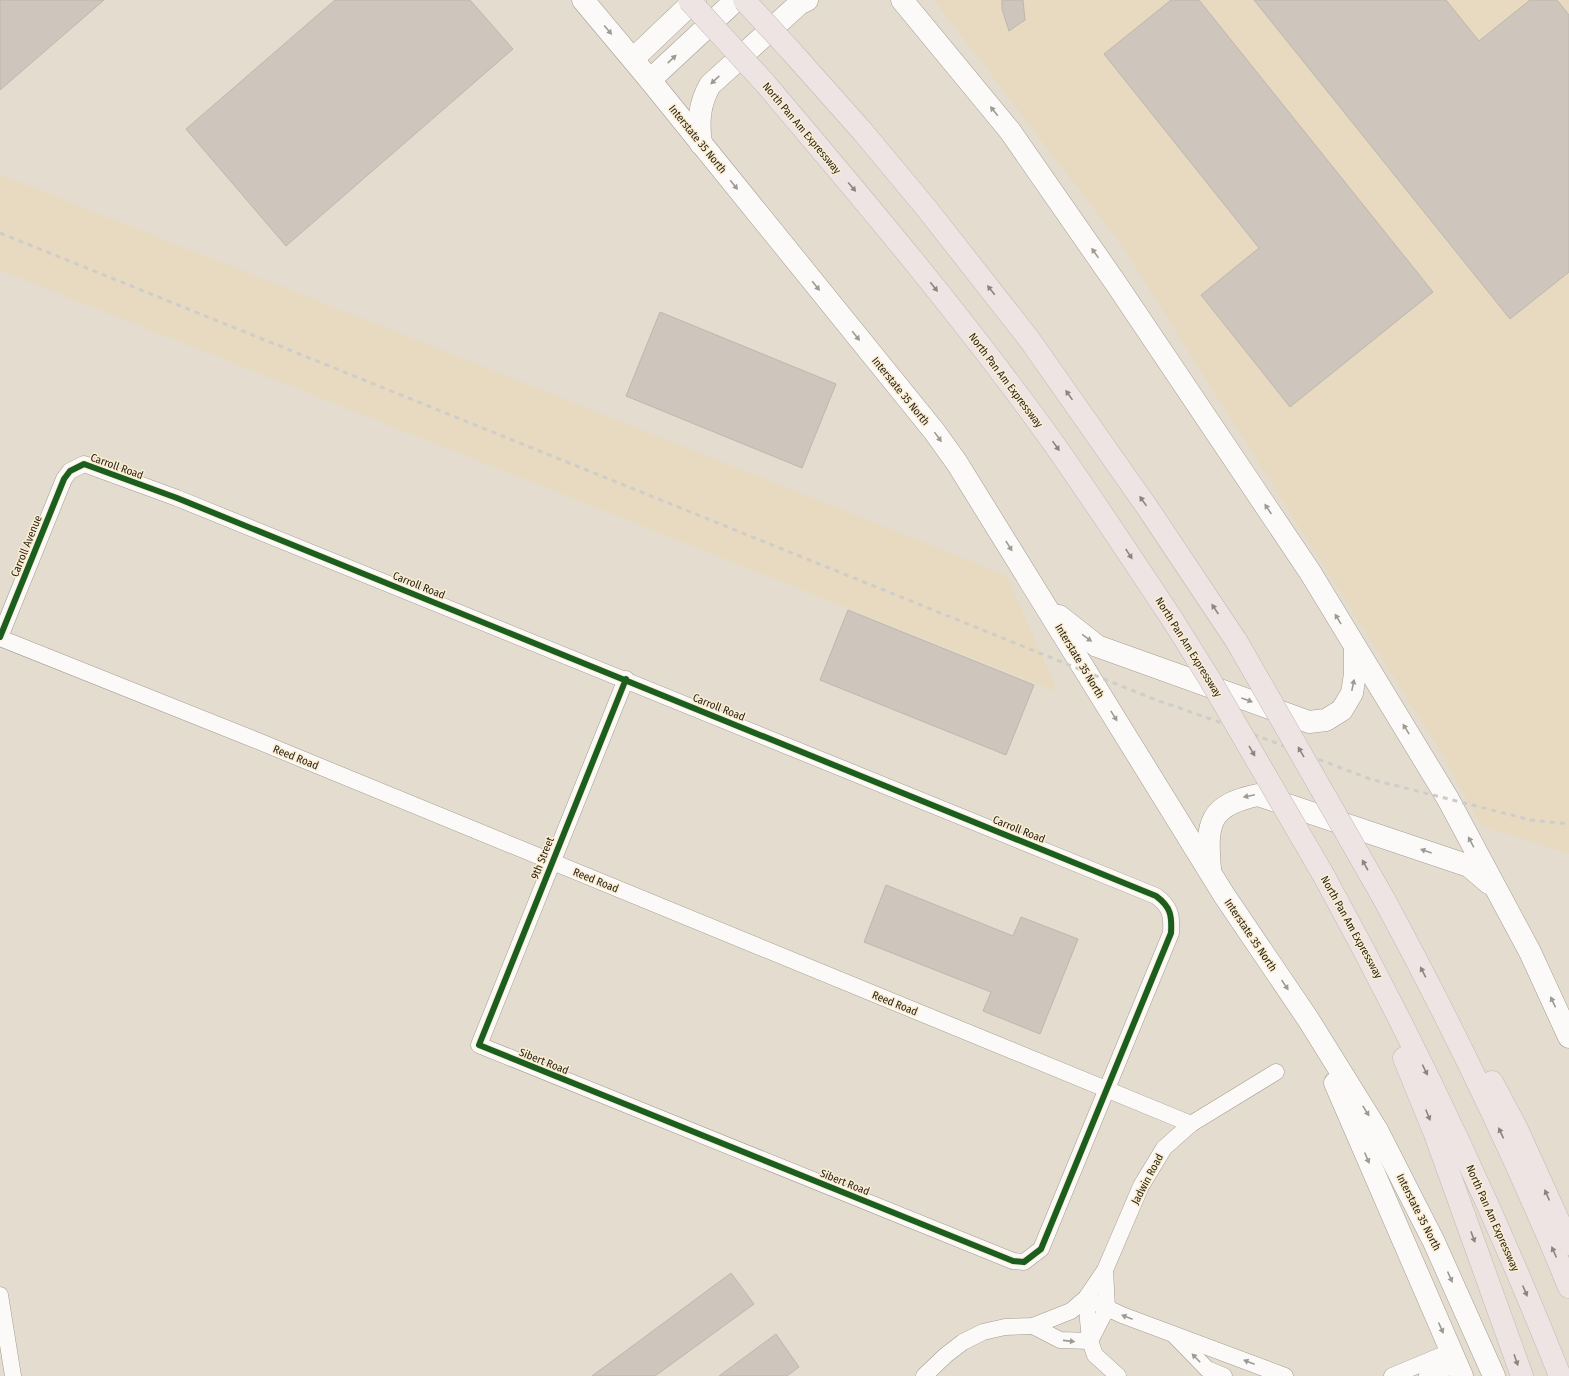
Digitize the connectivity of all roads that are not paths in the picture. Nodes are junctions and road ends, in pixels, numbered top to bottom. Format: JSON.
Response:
{"nodes":[{"id":1,"x":583,"y":0,"type":"edge"},
{"id":2,"x":689,"y":0,"type":"edge"},
{"id":3,"x":694,"y":0,"type":"edge"},
{"id":4,"x":736,"y":0,"type":"edge"},
{"id":5,"x":744,"y":0,"type":"edge"},
{"id":6,"x":807,"y":0,"type":"edge"},
{"id":7,"x":886,"y":0,"type":"edge"},
{"id":8,"x":905,"y":2,"type":"edge"},
{"id":9,"x":633,"y":59,"type":"junction"},
{"id":10,"x":650,"y":80,"type":"junction"},
{"id":11,"x":701,"y":144,"type":"junction"},
{"id":12,"x":76,"y":467,"type":"joint"},
{"id":13,"x":1046,"y":604,"type":"junction"},
{"id":14,"x":0,"y":637,"type":"edge"},
{"id":15,"x":1354,"y":647,"type":"junction"},
{"id":16,"x":626,"y":679,"type":"junction"},
{"id":17,"x":551,"y":862,"type":"junction"},
{"id":18,"x":1210,"y":871,"type":"junction"},
{"id":19,"x":1496,"y":889,"type":"junction"},
{"id":20,"x":1350,"y":924,"type":"junction"},
{"id":21,"x":1442,"y":1007,"type":"junction"},
{"id":22,"x":1308,"y":1019,"type":"junction"},
{"id":23,"x":1569,"y":1037,"type":"edge"},
{"id":24,"x":479,"y":1045,"type":"joint"},
{"id":25,"x":1276,"y":1072,"type":"dead end"},
{"id":26,"x":1107,"y":1090,"type":"junction"},
{"id":27,"x":1191,"y":1124,"type":"junction"},
{"id":28,"x":1569,"y":1244,"type":"edge"},
{"id":29,"x":1105,"y":1270,"type":"junction"},
{"id":30,"x":1569,"y":1288,"type":"edge"},
{"id":31,"x":0,"y":1295,"type":"edge"},
{"id":32,"x":1086,"y":1298,"type":"junction"},
{"id":33,"x":1107,"y":1308,"type":"junction"},
{"id":34,"x":1033,"y":1326,"type":"junction"},
{"id":35,"x":1172,"y":1333,"type":"junction"},
{"id":36,"x":1090,"y":1341,"type":"junction"},
{"id":37,"x":1457,"y":1364,"type":"edge"},
{"id":38,"x":13,"y":1376,"type":"edge"},
{"id":39,"x":924,"y":1376,"type":"edge"},
{"id":40,"x":1118,"y":1376,"type":"edge"},
{"id":41,"x":1224,"y":1376,"type":"edge"},
{"id":42,"x":1286,"y":1376,"type":"edge"},
{"id":43,"x":1392,"y":1376,"type":"edge"},
{"id":44,"x":1427,"y":1376,"type":"edge"},
{"id":45,"x":1494,"y":1376,"type":"edge"},
{"id":46,"x":1522,"y":1376,"type":"edge"},
{"id":47,"x":1560,"y":1376,"type":"edge"}],
"edges":[{"from":1,"to":9,"type":"main road","name":"Interstate 35 North","one_way":true},
{"from":2,"to":20,"type":"highway","name":"North Pan Am Expressway","one_way":true,"bridge":true},
{"from":3,"to":9,"type":"main road"},
{"from":10,"to":4,"type":"main road","one_way":true},
{"from":21,"to":5,"type":"highway","one_way":true,"bridge":true},
{"from":6,"to":11,"type":"main road","one_way":true},
{"from":7,"to":8,"type":"main road"},
{"from":15,"to":8,"type":"main road","one_way":true},
{"from":9,"to":10,"type":"main road","name":"Interstate 35 North"},
{"from":10,"to":11,"type":"main road","name":"Interstate 35 North"},
{"from":11,"to":13,"type":"main road","name":"Interstate 35 North","one_way":true},
{"from":12,"to":14,"type":"street","name":"Carroll Avenue"},
{"from":12,"to":16,"type":"street","name":"Carroll Road"},
{"from":13,"to":15,"type":"main road","one_way":true},
{"from":13,"to":18,"type":"main road","name":"Interstate 35 North","one_way":true},
{"from":14,"to":17,"type":"street","name":"Reed Road"},
{"from":19,"to":15,"type":"main road","one_way":true},
{"from":16,"to":17,"type":"street","name":"9th Street"},
{"from":16,"to":26,"type":"street","name":"Carroll Road"},
{"from":17,"to":24,"type":"street","name":"9th Street"},
{"from":17,"to":26,"type":"street","name":"Reed Road"},
{"from":19,"to":18,"type":"main road","one_way":true},
{"from":18,"to":22,"type":"main road","name":"Interstate 35 North","one_way":true},
{"from":23,"to":19,"type":"main road","one_way":true},
{"from":20,"to":46,"type":"highway","one_way":true},
{"from":20,"to":47,"type":"highway","name":"North Pan Am Expressway","one_way":true},
{"from":28,"to":21,"type":"highway","one_way":true},
{"from":30,"to":21,"type":"highway","one_way":true},
{"from":22,"to":37,"type":"main road","one_way":true},
{"from":22,"to":45,"type":"main road","name":"Interstate 35 North","one_way":true},
{"from":24,"to":26,"type":"street","name":"Sibert Road"},
{"from":25,"to":27,"type":"street","name":"Jadwin Road"},
{"from":26,"to":27,"type":"street","name":"Reed Road"},
{"from":27,"to":29,"type":"street","name":"Jadwin Road"},
{"from":29,"to":32,"type":"street","name":"Jadwin Road"},
{"from":29,"to":33,"type":"street","name":"Jadwin Road"},
{"from":31,"to":38,"type":"street"},
{"from":32,"to":33,"type":"street"},
{"from":32,"to":34,"type":"street","name":"Jadwin Road"},
{"from":32,"to":36,"type":"street"},
{"from":35,"to":33,"type":"street","one_way":true},
{"from":33,"to":36,"type":"street"},
{"from":34,"to":36,"type":"street","name":"Jadwin Road","one_way":true},
{"from":34,"to":39,"type":"street","name":"Jadwin Road"},
{"from":41,"to":35,"type":"street","one_way":true},
{"from":42,"to":35,"type":"street","one_way":true},
{"from":36,"to":40,"type":"street"},
{"from":37,"to":43,"type":"street"},
{"from":37,"to":44,"type":"street"}]}
